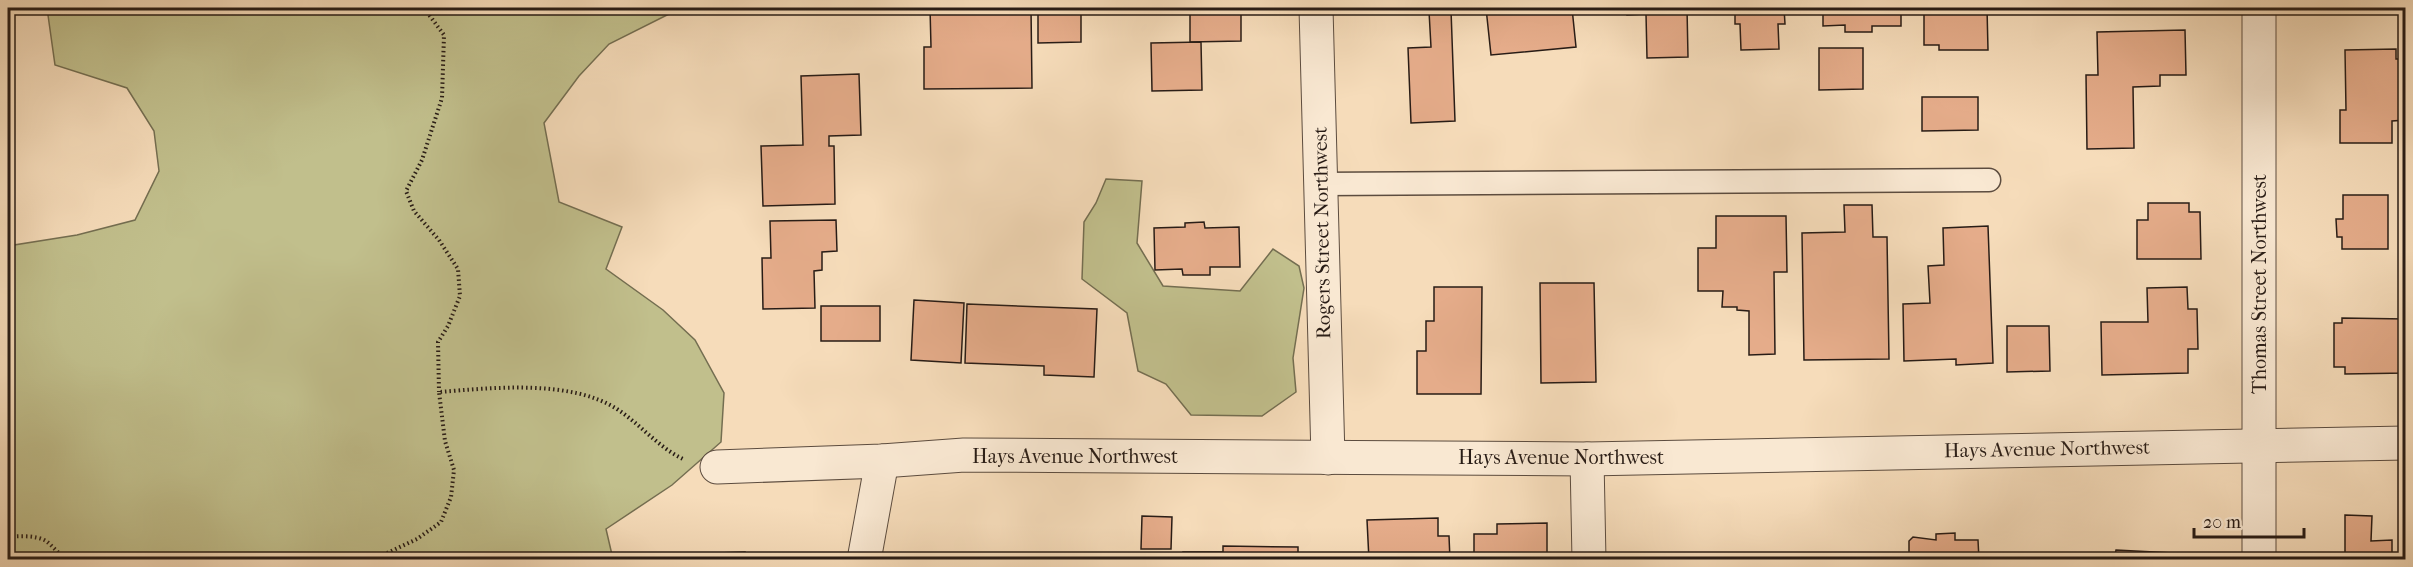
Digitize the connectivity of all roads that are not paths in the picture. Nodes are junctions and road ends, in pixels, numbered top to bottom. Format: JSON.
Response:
{"nodes":[{"id":1,"x":1316,"y":8,"type":"edge"},
{"id":2,"x":2259,"y":8,"type":"edge"},
{"id":3,"x":1989,"y":180,"type":"dead end"},
{"id":4,"x":1320,"y":184,"type":"junction"},
{"id":5,"x":2406,"y":443,"type":"edge"},
{"id":6,"x":2259,"y":445,"type":"junction"},
{"id":7,"x":1328,"y":458,"type":"junction"},
{"id":8,"x":1587,"y":459,"type":"junction"},
{"id":9,"x":882,"y":461,"type":"junction"},
{"id":10,"x":717,"y":467,"type":"road end"},
{"id":11,"x":864,"y":560,"type":"edge"},
{"id":12,"x":1589,"y":560,"type":"edge"},
{"id":13,"x":2259,"y":560,"type":"edge"}],
"edges":[{"from":1,"to":4,"type":"street","name":"Rogers Street Northwest"},
{"from":2,"to":6,"type":"street","name":"Thomas Street Northwest"},
{"from":3,"to":4,"type":"lane"},
{"from":4,"to":7,"type":"street","name":"Rogers Street Northwest"},
{"from":5,"to":6,"type":"street","name":"Hays Avenue Northwest"},
{"from":6,"to":8,"type":"street","name":"Hays Avenue Northwest"},
{"from":6,"to":13,"type":"street","name":"Thomas Street Northwest"},
{"from":7,"to":8,"type":"street","name":"Hays Avenue Northwest"},
{"from":7,"to":9,"type":"street","name":"Hays Avenue Northwest"},
{"from":8,"to":12,"type":"street"},
{"from":9,"to":10,"type":"street","name":"Hays Avenue Northwest"},
{"from":9,"to":11,"type":"street"}]}
